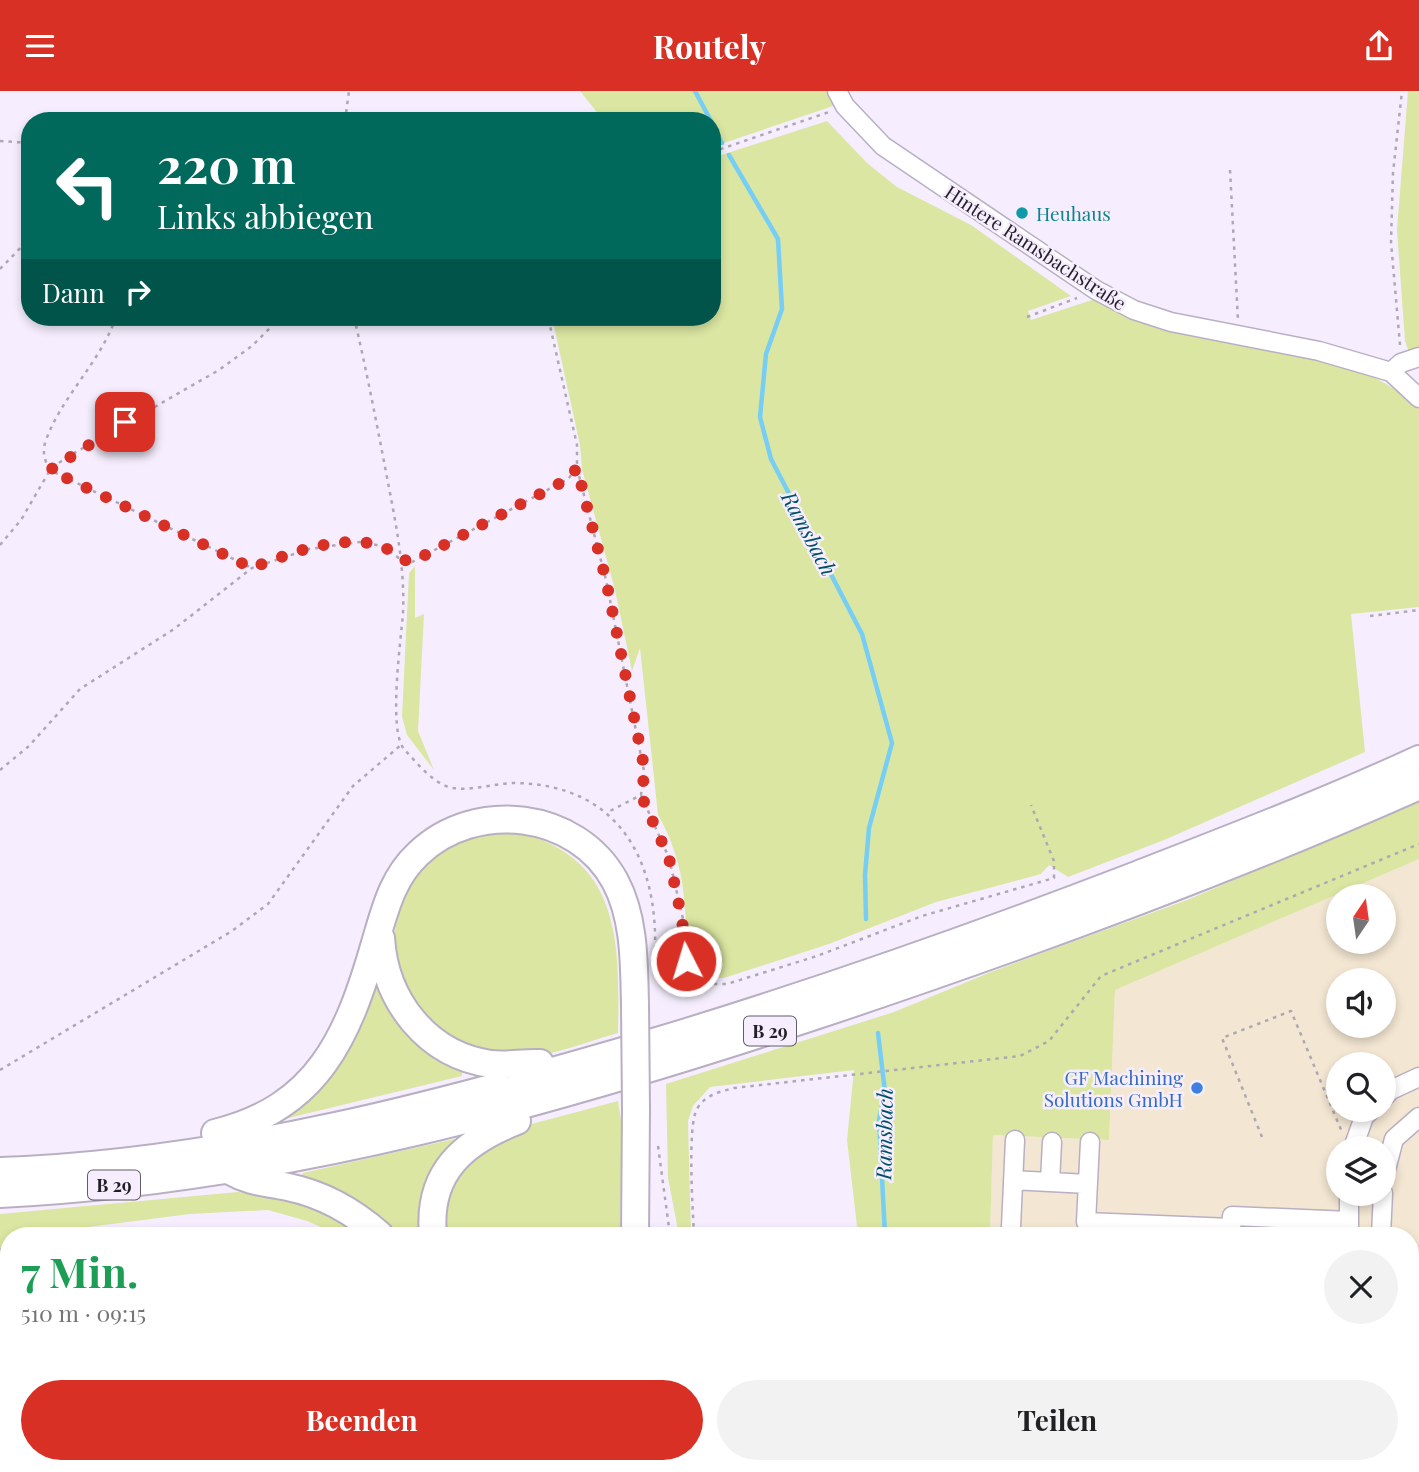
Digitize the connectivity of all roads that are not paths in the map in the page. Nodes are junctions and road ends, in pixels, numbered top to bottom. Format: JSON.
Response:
{"nodes":[{"id":1,"x":841,"y":99,"type":"edge"},
{"id":2,"x":1419,"y":356,"type":"edge"},
{"id":3,"x":1396,"y":367,"type":"junction"},
{"id":4,"x":1419,"y":398,"type":"edge"},
{"id":5,"x":1419,"y":759,"type":"edge"},
{"id":6,"x":1419,"y":786,"type":"edge"},
{"id":7,"x":382,"y":919,"type":"junction"},
{"id":8,"x":569,"y":1067,"type":"junction"},
{"id":9,"x":1419,"y":1077,"type":"edge"},
{"id":10,"x":1396,"y":1088,"type":"edge"},
{"id":11,"x":546,"y":1099,"type":"junction"},
{"id":12,"x":1419,"y":1117,"type":"edge"},
{"id":13,"x":1396,"y":1137,"type":"edge"},
{"id":14,"x":1015,"y":1140,"type":"dead end"},
{"id":15,"x":1052,"y":1142,"type":"dead end"},
{"id":16,"x":1090,"y":1142,"type":"dead end"},
{"id":17,"x":127,"y":1160,"type":"junction"},
{"id":18,"x":0,"y":1171,"type":"edge"},
{"id":19,"x":228,"y":1171,"type":"junction"},
{"id":20,"x":1013,"y":1180,"type":"junction"},
{"id":21,"x":1050,"y":1182,"type":"junction"},
{"id":22,"x":1088,"y":1184,"type":"junction"},
{"id":23,"x":0,"y":1194,"type":"edge"},
{"id":24,"x":1349,"y":1206,"type":"edge"},
{"id":25,"x":1382,"y":1206,"type":"edge"},
{"id":26,"x":369,"y":1227,"type":"edge"},
{"id":27,"x":434,"y":1227,"type":"edge"},
{"id":28,"x":635,"y":1227,"type":"edge"},
{"id":29,"x":1011,"y":1227,"type":"dead end"},
{"id":30,"x":1190,"y":1227,"type":"edge"},
{"id":31,"x":1231,"y":1227,"type":"edge"},
{"id":32,"x":1339,"y":1227,"type":"edge"},
{"id":33,"x":1349,"y":1227,"type":"edge"},
{"id":34,"x":1381,"y":1227,"type":"edge"}],
"edges":[{"from":1,"to":3,"type":"street","name":"Hintere Ramsbachstraße"},
{"from":2,"to":3,"type":"street"},
{"from":3,"to":4,"type":"street"},
{"from":5,"to":8,"type":"highway","number":"B 29"},
{"from":6,"to":11,"type":"highway","number":"B 29"},
{"from":7,"to":8,"type":"highway"},
{"from":7,"to":17,"type":"highway"},
{"from":7,"to":28,"type":"highway","bridge":true},
{"from":8,"to":17,"type":"highway","number":"B 29"},
{"from":9,"to":10,"type":"street"},
{"from":11,"to":19,"type":"highway","number":"B 29"},
{"from":11,"to":27,"type":"highway"},
{"from":12,"to":13,"type":"street"},
{"from":14,"to":20,"type":"street"},
{"from":15,"to":21,"type":"street"},
{"from":16,"to":22,"type":"street"},
{"from":17,"to":18,"type":"highway","number":"B 29"},
{"from":19,"to":23,"type":"highway","number":"B 29"},
{"from":19,"to":26,"type":"highway"},
{"from":20,"to":21,"type":"street"},
{"from":20,"to":29,"type":"street"},
{"from":21,"to":22,"type":"street"},
{"from":22,"to":30,"type":"street"},
{"from":24,"to":33,"type":"street"},
{"from":25,"to":34,"type":"street"},
{"from":31,"to":32,"type":"street"}]}
